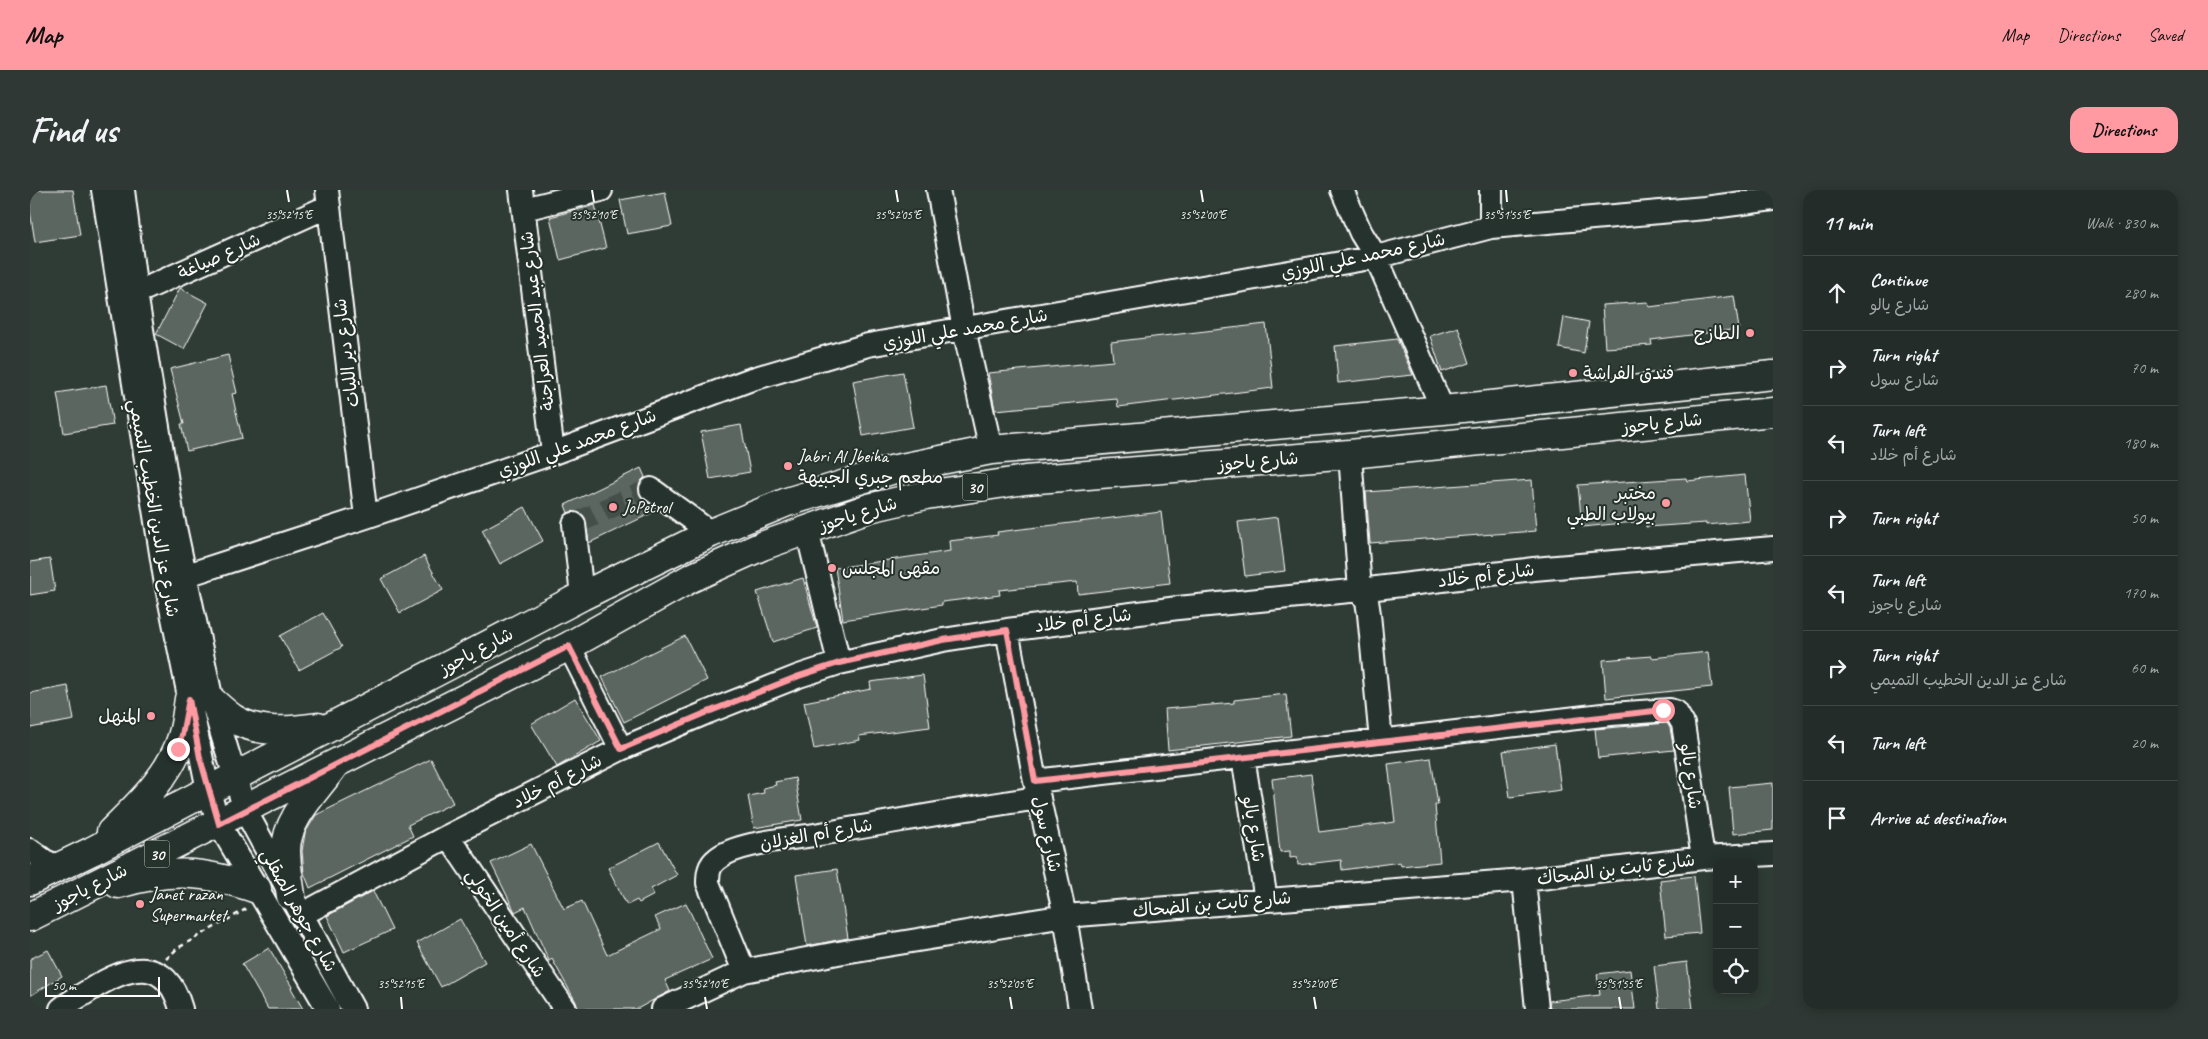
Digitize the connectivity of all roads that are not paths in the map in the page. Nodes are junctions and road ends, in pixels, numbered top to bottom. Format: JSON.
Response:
{"nodes":[{"id":1,"x":103,"y":190,"type":"edge"},
{"id":2,"x":123,"y":190,"type":"edge"},
{"id":3,"x":601,"y":190,"type":"edge"},
{"id":4,"x":938,"y":190,"type":"edge"},
{"id":5,"x":1342,"y":190,"type":"edge"},
{"id":6,"x":1491,"y":190,"type":"edge"},
{"id":7,"x":328,"y":198,"type":"edge"},
{"id":8,"x":1773,"y":199,"type":"edge"},
{"id":9,"x":522,"y":200,"type":"edge"},
{"id":10,"x":1491,"y":227,"type":"junction"},
{"id":11,"x":1376,"y":257,"type":"junction"},
{"id":12,"x":136,"y":293,"type":"junction"},
{"id":13,"x":964,"y":328,"type":"junction"},
{"id":14,"x":1773,"y":375,"type":"edge"},
{"id":15,"x":1443,"y":410,"type":"junction"},
{"id":16,"x":1773,"y":412,"type":"edge"},
{"id":17,"x":991,"y":450,"type":"junction"},
{"id":18,"x":553,"y":453,"type":"junction"},
{"id":19,"x":1350,"y":454,"type":"junction"},
{"id":20,"x":651,"y":489,"type":"dead end"},
{"id":21,"x":366,"y":517,"type":"junction"},
{"id":22,"x":574,"y":524,"type":"dead end"},
{"id":23,"x":807,"y":530,"type":"junction"},
{"id":24,"x":711,"y":533,"type":"junction"},
{"id":25,"x":1773,"y":548,"type":"edge"},
{"id":26,"x":184,"y":576,"type":"junction"},
{"id":27,"x":1360,"y":590,"type":"junction"},
{"id":28,"x":582,"y":596,"type":"junction"},
{"id":29,"x":1007,"y":630,"type":"junction"},
{"id":30,"x":569,"y":646,"type":"junction"},
{"id":31,"x":839,"y":663,"type":"junction"},
{"id":32,"x":200,"y":700,"type":"junction"},
{"id":33,"x":344,"y":720,"type":"junction"},
{"id":34,"x":1381,"y":741,"type":"junction"},
{"id":35,"x":621,"y":749,"type":"junction"},
{"id":36,"x":1243,"y":757,"type":"junction"},
{"id":37,"x":337,"y":763,"type":"junction"},
{"id":38,"x":235,"y":776,"type":"junction"},
{"id":39,"x":208,"y":790,"type":"junction"},
{"id":40,"x":1037,"y":790,"type":"junction"},
{"id":41,"x":245,"y":810,"type":"junction"},
{"id":42,"x":219,"y":824,"type":"junction"},
{"id":43,"x":448,"y":836,"type":"junction"},
{"id":44,"x":30,"y":850,"type":"edge"},
{"id":45,"x":92,"y":851,"type":"junction"},
{"id":46,"x":1773,"y":854,"type":"edge"},
{"id":47,"x":1703,"y":858,"type":"junction"},
{"id":48,"x":59,"y":867,"type":"junction"},
{"id":49,"x":1524,"y":880,"type":"junction"},
{"id":50,"x":30,"y":881,"type":"edge"},
{"id":51,"x":260,"y":894,"type":"junction"},
{"id":52,"x":68,"y":898,"type":"junction"},
{"id":53,"x":1266,"y":900,"type":"junction"},
{"id":54,"x":296,"y":906,"type":"junction"},
{"id":55,"x":1065,"y":916,"type":"junction"},
{"id":56,"x":30,"y":917,"type":"edge"},
{"id":57,"x":744,"y":971,"type":"junction"},
{"id":58,"x":61,"y":1009,"type":"edge"},
{"id":59,"x":181,"y":1009,"type":"edge"},
{"id":60,"x":328,"y":1009,"type":"edge"},
{"id":61,"x":353,"y":1009,"type":"edge"},
{"id":62,"x":565,"y":1009,"type":"edge"},
{"id":63,"x":663,"y":1009,"type":"edge"},
{"id":64,"x":1080,"y":1009,"type":"edge"},
{"id":65,"x":1537,"y":1009,"type":"edge"}],
"edges":[{"from":1,"to":32,"type":"street","name":"شارع عز الدين الخطيب التميمي"},
{"from":2,"to":12,"type":"street","name":"شارع عز الدين الخطيب التميمي"},
{"from":3,"to":9,"type":"street"},
{"from":4,"to":13,"type":"street"},
{"from":5,"to":11,"type":"street"},
{"from":6,"to":10,"type":"street"},
{"from":7,"to":12,"type":"street","name":"شارع صياغة"},
{"from":7,"to":21,"type":"street","name":"شارع دير الليات"},
{"from":8,"to":10,"type":"street","name":"شارع محمد علي اللوزي"},
{"from":9,"to":18,"type":"street","name":"شارع عبد الحميد العراجنة"},
{"from":10,"to":11,"type":"street","name":"شارع محمد علي اللوزي"},
{"from":11,"to":13,"type":"street","name":"شارع محمد علي اللوزي"},
{"from":11,"to":15,"type":"street"},
{"from":12,"to":26,"type":"street","name":"شارع عز الدين الخطيب التميمي"},
{"from":13,"to":17,"type":"street"},
{"from":13,"to":18,"type":"street","name":"شارع محمد علي اللوزي"},
{"from":14,"to":15,"type":"main road","name":"شارع ياجوز","number":"30"},
{"from":15,"to":17,"type":"main road","name":"شارع ياجوز","number":"30"},
{"from":16,"to":19,"type":"main road","name":"شارع ياجوز","number":"30"},
{"from":17,"to":24,"type":"main road","name":"شارع ياجوز","number":"30"},
{"from":18,"to":21,"type":"street","name":"شارع محمد علي اللوزي"},
{"from":19,"to":23,"type":"main road","name":"شارع ياجوز","number":"30"},
{"from":19,"to":27,"type":"street"},
{"from":20,"to":24,"type":"street"},
{"from":21,"to":26,"type":"street","name":"شارع محمد علي اللوزي"},
{"from":22,"to":28,"type":"street"},
{"from":23,"to":30,"type":"main road","name":"شارع ياجوز","number":"30"},
{"from":23,"to":31,"type":"street"},
{"from":24,"to":28,"type":"main road","name":"شارع ياجوز","number":"30"},
{"from":25,"to":27,"type":"street","name":"شارع أم خلاد"},
{"from":26,"to":32,"type":"street","name":"شارع عز الدين الخطيب التميمي"},
{"from":27,"to":29,"type":"street","name":"شارع أم خلاد"},
{"from":27,"to":34,"type":"street"},
{"from":28,"to":33,"type":"main road","name":"شارع ياجوز","number":"30"},
{"from":29,"to":31,"type":"street","name":"شارع أم خلاد"},
{"from":29,"to":40,"type":"street","name":"شارع سول"},
{"from":30,"to":35,"type":"street"},
{"from":30,"to":37,"type":"main road","name":"شارع ياجوز","number":"30"},
{"from":31,"to":35,"type":"street","name":"شارع أم خلاد"},
{"from":32,"to":33,"type":"main road"},
{"from":32,"to":38,"type":"street","name":"شارع عز الدين الخطيب التميمي"},
{"from":32,"to":39,"type":"street","name":"شارع عز الدين الخطيب التميمي"},
{"from":32,"to":45,"type":"main road"},
{"from":33,"to":38,"type":"main road","name":"شارع ياجوز","number":"30"},
{"from":34,"to":36,"type":"street","name":"شارع يالو"},
{"from":34,"to":47,"type":"street","name":"شارع يالو"},
{"from":35,"to":43,"type":"street","name":"شارع أم خلاد"},
{"from":36,"to":40,"type":"street","name":"شارع يالو"},
{"from":36,"to":53,"type":"street","name":"شارع يالو"},
{"from":37,"to":41,"type":"main road","name":"شارع ياجوز","number":"30"},
{"from":37,"to":54,"type":"main road"},
{"from":38,"to":39,"type":"main road","name":"شارع ياجوز","number":"30"},
{"from":38,"to":41,"type":"street","name":"شارع عز الدين الخطيب التميمي"},
{"from":39,"to":42,"type":"street","name":"شارع عز الدين الخطيب التميمي"},
{"from":39,"to":45,"type":"main road","name":"شارع ياجوز","number":"30"},
{"from":40,"to":55,"type":"street","name":"شارع سول"},
{"from":40,"to":57,"type":"street","name":"شارع أم الغزلان"},
{"from":41,"to":42,"type":"main road","name":"شارع ياجوز","number":"30"},
{"from":41,"to":54,"type":"street","name":"شارع جوهر الصقلي"},
{"from":42,"to":51,"type":"street","name":"شارع جوهر الصقلي"},
{"from":42,"to":52,"type":"main road","name":"شارع ياجوز","number":"30"},
{"from":43,"to":54,"type":"street","name":"شارع أم خلاد"},
{"from":43,"to":62,"type":"street","name":"شارع أمين الخولي"},
{"from":44,"to":48,"type":"street"},
{"from":45,"to":48,"type":"main road","name":"شارع ياجوز","number":"30"},
{"from":46,"to":47,"type":"street","name":"شارع ثابت بن الضحاك"},
{"from":47,"to":49,"type":"street","name":"شارع ثابت بن الضحاك"},
{"from":48,"to":50,"type":"main road","name":"شارع ياجوز","number":"30"},
{"from":49,"to":53,"type":"street","name":"شارع ثابت بن الضحاك"},
{"from":49,"to":65,"type":"street"},
{"from":51,"to":52,"type":"main road"},
{"from":51,"to":60,"type":"street","name":"شارع جوهر الصقلي"},
{"from":52,"to":56,"type":"main road","name":"شارع ياجوز","number":"30"},
{"from":53,"to":55,"type":"street","name":"شارع ثابت بن الضحاك"},
{"from":54,"to":61,"type":"street","name":"شارع جوهر الصقلي"},
{"from":55,"to":57,"type":"street","name":"شارع ثابت بن الضحاك"},
{"from":55,"to":64,"type":"street","name":"شارع سول"},
{"from":57,"to":63,"type":"street","name":"شارع ثابت بن الضحاك"},
{"from":58,"to":59,"type":"street"}]}
